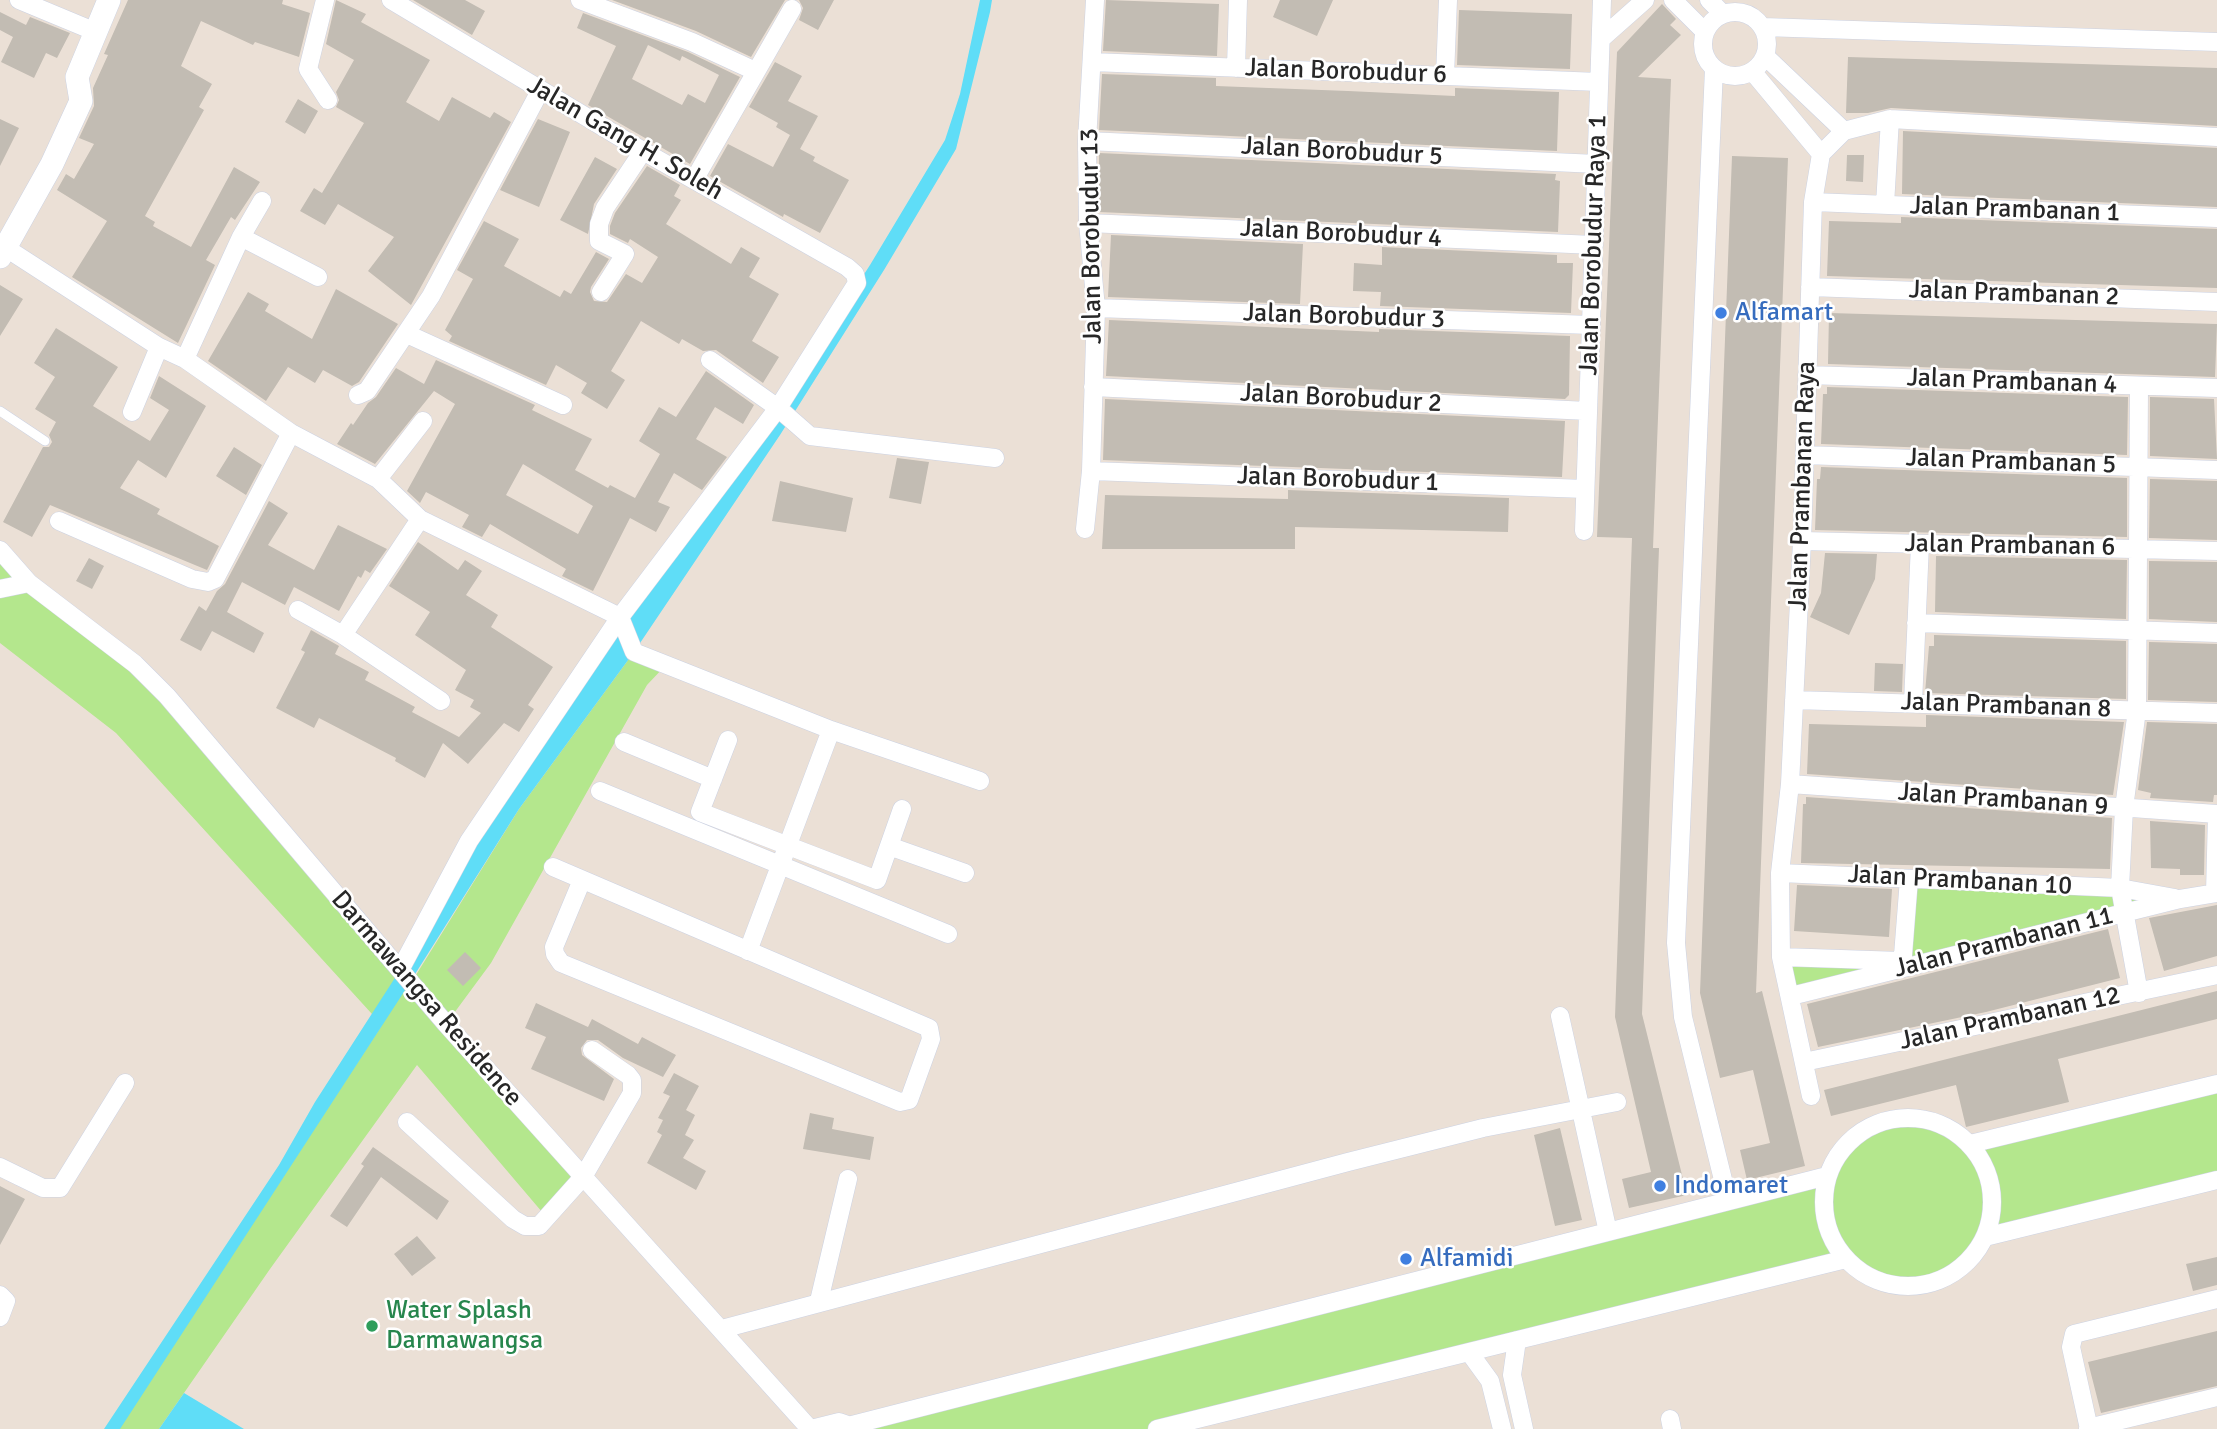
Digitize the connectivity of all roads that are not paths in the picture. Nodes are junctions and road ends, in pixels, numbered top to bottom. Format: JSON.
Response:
{"nodes":[{"id":1,"x":19,"y":0,"type":"edge"},
{"id":2,"x":109,"y":0,"type":"edge"},
{"id":3,"x":325,"y":0,"type":"edge"},
{"id":4,"x":391,"y":0,"type":"edge"},
{"id":5,"x":580,"y":0,"type":"edge"},
{"id":6,"x":1095,"y":0,"type":"edge"},
{"id":7,"x":1238,"y":0,"type":"edge"},
{"id":8,"x":1448,"y":0,"type":"edge"},
{"id":9,"x":1602,"y":0,"type":"edge"},
{"id":10,"x":1645,"y":0,"type":"edge"},
{"id":11,"x":1674,"y":0,"type":"edge"},
{"id":12,"x":1709,"y":0,"type":"edge"},
{"id":13,"x":792,"y":9,"type":"dead end"},
{"id":14,"x":1723,"y":14,"type":"junction"},
{"id":15,"x":1763,"y":27,"type":"junction"},
{"id":16,"x":96,"y":32,"type":"junction"},
{"id":17,"x":1705,"y":32,"type":"junction"},
{"id":18,"x":1601,"y":39,"type":"junction"},
{"id":19,"x":2217,"y":42,"type":"edge"},
{"id":20,"x":1765,"y":56,"type":"junction"},
{"id":21,"x":1092,"y":62,"type":"junction"},
{"id":22,"x":1236,"y":68,"type":"junction"},
{"id":23,"x":1714,"y":69,"type":"junction"},
{"id":24,"x":755,"y":71,"type":"junction"},
{"id":25,"x":1752,"y":71,"type":"junction"},
{"id":26,"x":1445,"y":76,"type":"junction"},
{"id":27,"x":1600,"y":82,"type":"junction"},
{"id":28,"x":540,"y":91,"type":"junction"},
{"id":29,"x":328,"y":100,"type":"dead end"},
{"id":30,"x":1890,"y":119,"type":"junction"},
{"id":31,"x":1844,"y":131,"type":"junction"},
{"id":32,"x":2217,"y":137,"type":"edge"},
{"id":33,"x":1087,"y":141,"type":"junction"},
{"id":34,"x":642,"y":151,"type":"junction"},
{"id":35,"x":1821,"y":153,"type":"junction"},
{"id":36,"x":1597,"y":164,"type":"junction"},
{"id":37,"x":694,"y":180,"type":"junction"},
{"id":38,"x":262,"y":201,"type":"dead end"},
{"id":39,"x":1813,"y":202,"type":"junction"},
{"id":40,"x":1885,"y":205,"type":"junction"},
{"id":41,"x":2217,"y":218,"type":"edge"},
{"id":42,"x":1088,"y":223,"type":"junction"},
{"id":43,"x":241,"y":237,"type":"junction"},
{"id":44,"x":1594,"y":245,"type":"junction"},
{"id":45,"x":3,"y":252,"type":"edge"},
{"id":46,"x":318,"y":276,"type":"dead end"},
{"id":47,"x":1810,"y":287,"type":"junction"},
{"id":48,"x":601,"y":292,"type":"dead end"},
{"id":49,"x":2217,"y":302,"type":"edge"},
{"id":50,"x":1096,"y":309,"type":"junction"},
{"id":51,"x":1591,"y":325,"type":"junction"},
{"id":52,"x":407,"y":334,"type":"junction"},
{"id":53,"x":159,"y":347,"type":"junction"},
{"id":54,"x":185,"y":359,"type":"junction"},
{"id":55,"x":710,"y":360,"type":"dead end"},
{"id":56,"x":1807,"y":376,"type":"junction"},
{"id":57,"x":2139,"y":386,"type":"junction"},
{"id":58,"x":1093,"y":387,"type":"junction"},
{"id":59,"x":2217,"y":388,"type":"edge"},
{"id":60,"x":358,"y":395,"type":"dead end"},
{"id":61,"x":563,"y":405,"type":"dead end"},
{"id":62,"x":778,"y":408,"type":"junction"},
{"id":63,"x":0,"y":411,"type":"edge"},
{"id":64,"x":1588,"y":411,"type":"junction"},
{"id":65,"x":132,"y":412,"type":"dead end"},
{"id":66,"x":423,"y":421,"type":"dead end"},
{"id":67,"x":291,"y":433,"type":"junction"},
{"id":68,"x":45,"y":441,"type":"dead end"},
{"id":69,"x":1805,"y":455,"type":"junction"},
{"id":70,"x":995,"y":458,"type":"dead end"},
{"id":71,"x":2138,"y":467,"type":"junction"},
{"id":72,"x":2217,"y":470,"type":"edge"},
{"id":73,"x":1091,"y":471,"type":"junction"},
{"id":74,"x":378,"y":479,"type":"junction"},
{"id":75,"x":1585,"y":489,"type":"junction"},
{"id":76,"x":420,"y":519,"type":"junction"},
{"id":77,"x":59,"y":521,"type":"dead end"},
{"id":78,"x":1085,"y":529,"type":"dead end"},
{"id":79,"x":1584,"y":531,"type":"dead end"},
{"id":80,"x":1802,"y":541,"type":"junction"},
{"id":81,"x":1920,"y":544,"type":"junction"},
{"id":82,"x":2138,"y":549,"type":"junction"},
{"id":83,"x":0,"y":550,"type":"edge"},
{"id":84,"x":2217,"y":551,"type":"edge"},
{"id":85,"x":29,"y":583,"type":"junction"},
{"id":86,"x":0,"y":589,"type":"edge"},
{"id":87,"x":298,"y":610,"type":"dead end"},
{"id":88,"x":620,"y":617,"type":"junction"},
{"id":89,"x":1916,"y":622,"type":"junction"},
{"id":90,"x":2137,"y":630,"type":"junction"},
{"id":91,"x":2217,"y":633,"type":"edge"},
{"id":92,"x":343,"y":635,"type":"junction"},
{"id":93,"x":1794,"y":700,"type":"junction"},
{"id":94,"x":441,"y":701,"type":"dead end"},
{"id":95,"x":1913,"y":703,"type":"junction"},
{"id":96,"x":2137,"y":710,"type":"junction"},
{"id":97,"x":2217,"y":713,"type":"edge"},
{"id":98,"x":831,"y":730,"type":"junction"},
{"id":99,"x":728,"y":740,"type":"dead end"},
{"id":100,"x":624,"y":742,"type":"dead end"},
{"id":101,"x":713,"y":779,"type":"junction"},
{"id":102,"x":980,"y":781,"type":"dead end"},
{"id":103,"x":1790,"y":784,"type":"junction"},
{"id":104,"x":600,"y":791,"type":"dead end"},
{"id":105,"x":2124,"y":808,"type":"junction"},
{"id":106,"x":902,"y":809,"type":"dead end"},
{"id":107,"x":2217,"y":815,"type":"edge"},
{"id":108,"x":788,"y":846,"type":"junction"},
{"id":109,"x":889,"y":846,"type":"junction"},
{"id":110,"x":781,"y":864,"type":"junction"},
{"id":111,"x":553,"y":867,"type":"dead end"},
{"id":112,"x":965,"y":873,"type":"dead end"},
{"id":113,"x":1780,"y":873,"type":"junction"},
{"id":114,"x":1909,"y":878,"type":"junction"},
{"id":115,"x":582,"y":880,"type":"junction"},
{"id":116,"x":2120,"y":888,"type":"junction"},
{"id":117,"x":2216,"y":893,"type":"edge"},
{"id":118,"x":2180,"y":899,"type":"junction"},
{"id":119,"x":2123,"y":914,"type":"junction"},
{"id":120,"x":947,"y":934,"type":"dead end"},
{"id":121,"x":748,"y":951,"type":"junction"},
{"id":122,"x":1781,"y":957,"type":"junction"},
{"id":123,"x":1901,"y":965,"type":"junction"},
{"id":124,"x":400,"y":970,"type":"junction"},
{"id":125,"x":2217,"y":975,"type":"edge"},
{"id":126,"x":2139,"y":993,"type":"junction"},
{"id":127,"x":1791,"y":996,"type":"junction"},
{"id":128,"x":1560,"y":1016,"type":"dead end"},
{"id":129,"x":592,"y":1050,"type":"dead end"},
{"id":130,"x":1804,"y":1062,"type":"junction"},
{"id":131,"x":125,"y":1083,"type":"dead end"},
{"id":132,"x":2217,"y":1084,"type":"edge"},
{"id":133,"x":1811,"y":1096,"type":"dead end"},
{"id":134,"x":1617,"y":1102,"type":"dead end"},
{"id":135,"x":1581,"y":1109,"type":"junction"},
{"id":136,"x":407,"y":1122,"type":"dead end"},
{"id":137,"x":1970,"y":1144,"type":"junction"},
{"id":138,"x":0,"y":1167,"type":"edge"},
{"id":139,"x":1828,"y":1176,"type":"junction"},
{"id":140,"x":583,"y":1177,"type":"junction"},
{"id":141,"x":848,"y":1179,"type":"dead end"},
{"id":142,"x":2217,"y":1180,"type":"edge"},
{"id":143,"x":1728,"y":1200,"type":"junction"},
{"id":144,"x":1608,"y":1232,"type":"junction"},
{"id":145,"x":1985,"y":1237,"type":"junction"},
{"id":146,"x":1846,"y":1259,"type":"junction"},
{"id":147,"x":0,"y":1295,"type":"edge"},
{"id":148,"x":2217,"y":1298,"type":"edge"},
{"id":149,"x":819,"y":1301,"type":"junction"},
{"id":150,"x":0,"y":1317,"type":"edge"},
{"id":151,"x":722,"y":1329,"type":"junction"},
{"id":152,"x":1517,"y":1340,"type":"junction"},
{"id":153,"x":1469,"y":1352,"type":"junction"},
{"id":154,"x":1513,"y":1375,"type":"junction"},
{"id":155,"x":1490,"y":1381,"type":"junction"},
{"id":156,"x":2217,"y":1397,"type":"edge"},
{"id":157,"x":855,"y":1427,"type":"edge"},
{"id":158,"x":811,"y":1429,"type":"edge"},
{"id":159,"x":1157,"y":1429,"type":"edge"},
{"id":160,"x":1502,"y":1429,"type":"edge"},
{"id":161,"x":1524,"y":1429,"type":"edge"},
{"id":162,"x":2089,"y":1429,"type":"edge"}],
"edges":[{"from":1,"to":16,"type":"street"},
{"from":2,"to":16,"type":"street"},
{"from":3,"to":29,"type":"street"},
{"from":4,"to":28,"type":"street","name":"Jalan Gang H. Soleh"},
{"from":5,"to":24,"type":"street"},
{"from":6,"to":21,"type":"street","name":"Jalan Borobudur 13"},
{"from":7,"to":22,"type":"street"},
{"from":8,"to":26,"type":"street"},
{"from":9,"to":18,"type":"street","name":"Jalan Borobudur Raya 1"},
{"from":10,"to":18,"type":"street"},
{"from":11,"to":17,"type":"street"},
{"from":12,"to":14,"type":"street"},
{"from":13,"to":24,"type":"street"},
{"from":14,"to":15,"type":"street"},
{"from":14,"to":17,"type":"street"},
{"from":15,"to":19,"type":"street"},
{"from":15,"to":20,"type":"street"},
{"from":16,"to":45,"type":"street"},
{"from":17,"to":23,"type":"street"},
{"from":18,"to":27,"type":"street","name":"Jalan Borobudur Raya 1"},
{"from":20,"to":25,"type":"street"},
{"from":20,"to":31,"type":"street"},
{"from":21,"to":22,"type":"street","name":"Jalan Borobudur 6"},
{"from":21,"to":33,"type":"street","name":"Jalan Borobudur 13"},
{"from":22,"to":26,"type":"street","name":"Jalan Borobudur 6"},
{"from":23,"to":25,"type":"street"},
{"from":23,"to":143,"type":"street"},
{"from":24,"to":37,"type":"street"},
{"from":25,"to":35,"type":"street"},
{"from":26,"to":27,"type":"street","name":"Jalan Borobudur 6"},
{"from":27,"to":36,"type":"street","name":"Jalan Borobudur Raya 1"},
{"from":28,"to":34,"type":"street","name":"Jalan Gang H. Soleh"},
{"from":28,"to":52,"type":"street"},
{"from":30,"to":31,"type":"street"},
{"from":30,"to":32,"type":"street"},
{"from":30,"to":40,"type":"street"},
{"from":31,"to":35,"type":"street"},
{"from":33,"to":36,"type":"street","name":"Jalan Borobudur 5"},
{"from":33,"to":42,"type":"street","name":"Jalan Borobudur 13"},
{"from":34,"to":37,"type":"street","name":"Jalan Gang H. Soleh"},
{"from":34,"to":48,"type":"street"},
{"from":35,"to":39,"type":"street","name":"Jalan Prambanan Raya"},
{"from":36,"to":44,"type":"street","name":"Jalan Borobudur Raya 1"},
{"from":37,"to":62,"type":"street","name":"Jalan Gang H. Soleh"},
{"from":38,"to":43,"type":"street"},
{"from":39,"to":40,"type":"street","name":"Jalan Prambanan 1"},
{"from":39,"to":47,"type":"street","name":"Jalan Prambanan Raya"},
{"from":40,"to":41,"type":"street","name":"Jalan Prambanan 1"},
{"from":42,"to":44,"type":"street","name":"Jalan Borobudur 4"},
{"from":42,"to":50,"type":"street","name":"Jalan Borobudur 13"},
{"from":43,"to":46,"type":"street"},
{"from":43,"to":54,"type":"street"},
{"from":44,"to":51,"type":"street","name":"Jalan Borobudur Raya 1"},
{"from":45,"to":53,"type":"street"},
{"from":47,"to":49,"type":"street","name":"Jalan Prambanan 2"},
{"from":47,"to":56,"type":"street","name":"Jalan Prambanan Raya"},
{"from":50,"to":51,"type":"street","name":"Jalan Borobudur 3"},
{"from":50,"to":58,"type":"street","name":"Jalan Borobudur 13"},
{"from":51,"to":64,"type":"street","name":"Jalan Borobudur Raya 1"},
{"from":52,"to":60,"type":"street"},
{"from":52,"to":61,"type":"street"},
{"from":53,"to":54,"type":"street"},
{"from":53,"to":65,"type":"street"},
{"from":54,"to":67,"type":"street"},
{"from":55,"to":62,"type":"street"},
{"from":56,"to":57,"type":"street","name":"Jalan Prambanan 4"},
{"from":56,"to":69,"type":"street","name":"Jalan Prambanan Raya"},
{"from":57,"to":59,"type":"street","name":"Jalan Prambanan 4"},
{"from":57,"to":71,"type":"street"},
{"from":58,"to":64,"type":"street","name":"Jalan Borobudur 2"},
{"from":58,"to":73,"type":"street","name":"Jalan Borobudur 13"},
{"from":62,"to":70,"type":"street"},
{"from":62,"to":88,"type":"street"},
{"from":63,"to":68,"type":"lane"},
{"from":64,"to":75,"type":"street","name":"Jalan Borobudur Raya 1"},
{"from":66,"to":74,"type":"street"},
{"from":67,"to":74,"type":"street"},
{"from":67,"to":77,"type":"street"},
{"from":69,"to":71,"type":"street","name":"Jalan Prambanan 5"},
{"from":69,"to":80,"type":"street","name":"Jalan Prambanan Raya"},
{"from":71,"to":72,"type":"street","name":"Jalan Prambanan 5"},
{"from":71,"to":82,"type":"street"},
{"from":73,"to":75,"type":"street","name":"Jalan Borobudur 1"},
{"from":73,"to":78,"type":"street","name":"Jalan Borobudur 13"},
{"from":74,"to":76,"type":"street"},
{"from":75,"to":79,"type":"street","name":"Jalan Borobudur Raya 1"},
{"from":76,"to":88,"type":"street"},
{"from":76,"to":92,"type":"street"},
{"from":80,"to":81,"type":"street","name":"Jalan Prambanan 6"},
{"from":80,"to":93,"type":"street","name":"Jalan Prambanan Raya"},
{"from":81,"to":82,"type":"street","name":"Jalan Prambanan 6"},
{"from":81,"to":89,"type":"street"},
{"from":82,"to":84,"type":"street","name":"Jalan Prambanan 6"},
{"from":82,"to":90,"type":"street"},
{"from":83,"to":85,"type":"street","name":"Darmawangsa Residence"},
{"from":85,"to":86,"type":"street"},
{"from":85,"to":124,"type":"street","name":"Darmawangsa Residence"},
{"from":87,"to":92,"type":"street"},
{"from":88,"to":98,"type":"street"},
{"from":88,"to":124,"type":"street"},
{"from":89,"to":90,"type":"street"},
{"from":89,"to":95,"type":"street"},
{"from":90,"to":91,"type":"street"},
{"from":90,"to":96,"type":"street"},
{"from":92,"to":94,"type":"street"},
{"from":93,"to":95,"type":"street","name":"Jalan Prambanan 8"},
{"from":93,"to":103,"type":"street","name":"Jalan Prambanan Raya"},
{"from":95,"to":96,"type":"street","name":"Jalan Prambanan 8"},
{"from":96,"to":97,"type":"street","name":"Jalan Prambanan 8"},
{"from":96,"to":105,"type":"street"},
{"from":98,"to":102,"type":"street"},
{"from":98,"to":108,"type":"street"},
{"from":99,"to":101,"type":"street"},
{"from":100,"to":101,"type":"street"},
{"from":101,"to":108,"type":"street"},
{"from":103,"to":105,"type":"street","name":"Jalan Prambanan 9"},
{"from":103,"to":113,"type":"street","name":"Jalan Prambanan Raya"},
{"from":104,"to":110,"type":"street"},
{"from":105,"to":107,"type":"street","name":"Jalan Prambanan 9"},
{"from":105,"to":116,"type":"street"},
{"from":106,"to":109,"type":"street"},
{"from":107,"to":117,"type":"street"},
{"from":108,"to":109,"type":"street"},
{"from":108,"to":110,"type":"street"},
{"from":109,"to":112,"type":"street"},
{"from":110,"to":120,"type":"street"},
{"from":110,"to":121,"type":"street"},
{"from":111,"to":115,"type":"street"},
{"from":113,"to":114,"type":"street","name":"Jalan Prambanan 10"},
{"from":113,"to":122,"type":"street","name":"Jalan Prambanan Raya"},
{"from":114,"to":116,"type":"street","name":"Jalan Prambanan 10"},
{"from":114,"to":123,"type":"street"},
{"from":115,"to":121,"type":"street"},
{"from":115,"to":121,"type":"street"},
{"from":116,"to":118,"type":"street","name":"Jalan Prambanan 10"},
{"from":116,"to":119,"type":"street"},
{"from":117,"to":118,"type":"street","name":"Jalan Prambanan 11"},
{"from":118,"to":119,"type":"street","name":"Jalan Prambanan 11"},
{"from":119,"to":123,"type":"street","name":"Jalan Prambanan 11"},
{"from":119,"to":126,"type":"street"},
{"from":122,"to":123,"type":"street"},
{"from":122,"to":127,"type":"street","name":"Jalan Prambanan Raya"},
{"from":123,"to":127,"type":"street","name":"Jalan Prambanan 11"},
{"from":124,"to":140,"type":"street","name":"Darmawangsa Residence"},
{"from":125,"to":126,"type":"street","name":"Jalan Prambanan 12"},
{"from":126,"to":130,"type":"street","name":"Jalan Prambanan 12"},
{"from":127,"to":130,"type":"street","name":"Jalan Prambanan Raya"},
{"from":128,"to":135,"type":"street"},
{"from":129,"to":140,"type":"street"},
{"from":130,"to":133,"type":"street","name":"Jalan Prambanan Raya"},
{"from":131,"to":138,"type":"street"},
{"from":132,"to":137,"type":"street"},
{"from":134,"to":135,"type":"street"},
{"from":135,"to":144,"type":"street"},
{"from":135,"to":149,"type":"street"},
{"from":136,"to":140,"type":"street"},
{"from":137,"to":139,"type":"street"},
{"from":137,"to":145,"type":"street"},
{"from":139,"to":143,"type":"street"},
{"from":139,"to":146,"type":"street"},
{"from":140,"to":151,"type":"street","name":"Darmawangsa Residence"},
{"from":141,"to":149,"type":"street"},
{"from":142,"to":145,"type":"street"},
{"from":143,"to":144,"type":"street"},
{"from":144,"to":157,"type":"street"},
{"from":145,"to":146,"type":"street"},
{"from":146,"to":152,"type":"street"},
{"from":147,"to":150,"type":"street"},
{"from":148,"to":162,"type":"street"},
{"from":149,"to":151,"type":"street"},
{"from":151,"to":158,"type":"street","name":"Darmawangsa Residence"},
{"from":152,"to":153,"type":"street"},
{"from":152,"to":154,"type":"street"},
{"from":153,"to":155,"type":"street"},
{"from":153,"to":159,"type":"street"},
{"from":154,"to":155,"type":"street"},
{"from":154,"to":161,"type":"street"},
{"from":155,"to":160,"type":"street"},
{"from":156,"to":162,"type":"street"},
{"from":157,"to":158,"type":"street"}]}
